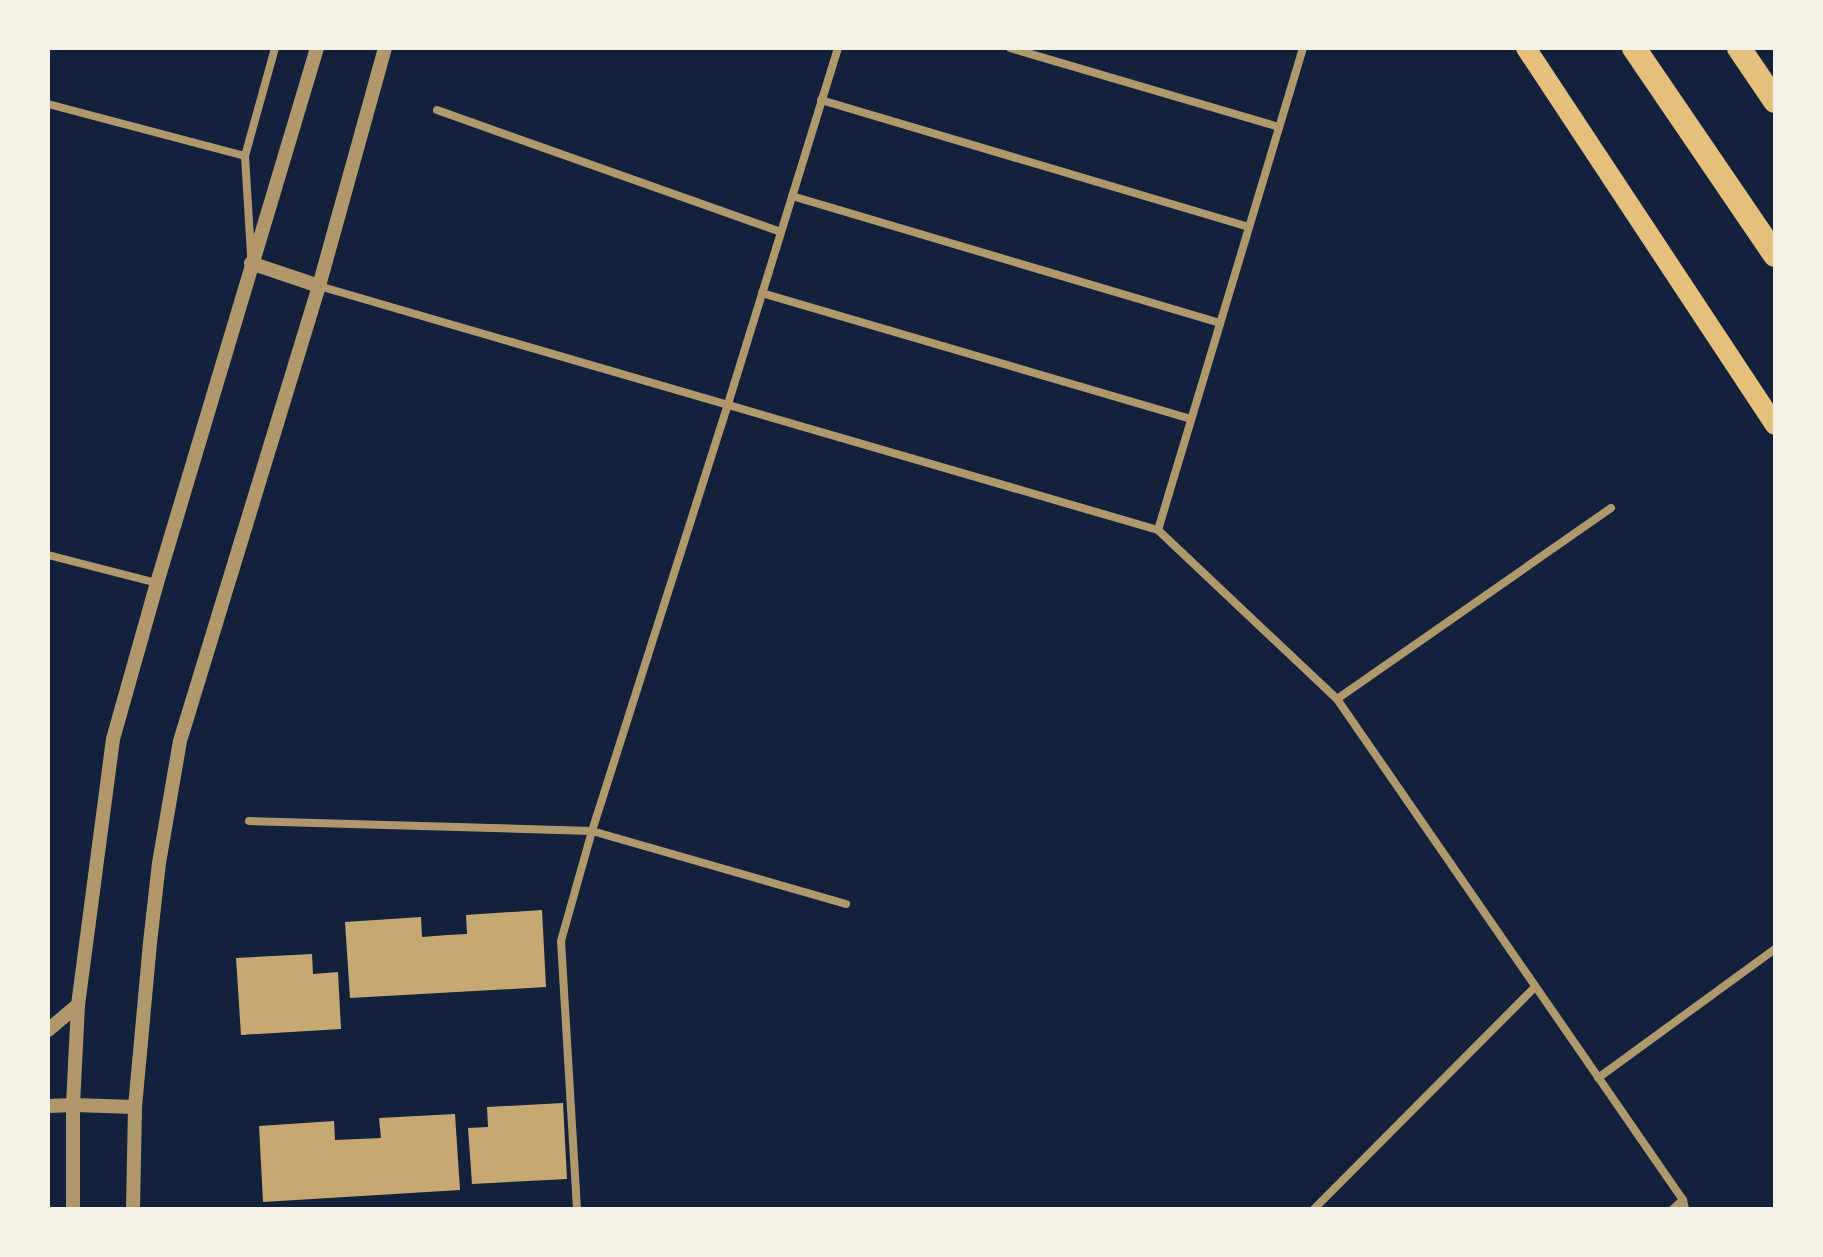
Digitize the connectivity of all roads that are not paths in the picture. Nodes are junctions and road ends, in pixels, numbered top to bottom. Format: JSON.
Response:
{"nodes":[{"id":1,"x":275,"y":48,"type":"edge"},
{"id":2,"x":317,"y":48,"type":"edge"},
{"id":3,"x":385,"y":48,"type":"edge"},
{"id":4,"x":838,"y":48,"type":"edge"},
{"id":5,"x":1010,"y":48,"type":"edge"},
{"id":6,"x":1303,"y":48,"type":"edge"},
{"id":7,"x":1526,"y":48,"type":"edge"},
{"id":8,"x":1634,"y":48,"type":"edge"},
{"id":9,"x":1739,"y":48,"type":"edge"},
{"id":10,"x":821,"y":100,"type":"junction"},
{"id":11,"x":1775,"y":101,"type":"edge"},
{"id":12,"x":48,"y":104,"type":"edge"},
{"id":13,"x":437,"y":110,"type":"dead end"},
{"id":14,"x":1279,"y":127,"type":"junction"},
{"id":15,"x":245,"y":156,"type":"junction"},
{"id":16,"x":792,"y":196,"type":"junction"},
{"id":17,"x":1249,"y":227,"type":"junction"},
{"id":18,"x":781,"y":232,"type":"junction"},
{"id":19,"x":1775,"y":255,"type":"edge"},
{"id":20,"x":251,"y":263,"type":"junction"},
{"id":21,"x":319,"y":286,"type":"junction"},
{"id":22,"x":762,"y":293,"type":"junction"},
{"id":23,"x":1220,"y":323,"type":"junction"},
{"id":24,"x":728,"y":404,"type":"junction"},
{"id":25,"x":1191,"y":419,"type":"junction"},
{"id":26,"x":1775,"y":425,"type":"edge"},
{"id":27,"x":1611,"y":508,"type":"dead end"},
{"id":28,"x":1158,"y":530,"type":"junction"},
{"id":29,"x":48,"y":555,"type":"edge"},
{"id":30,"x":157,"y":583,"type":"junction"},
{"id":31,"x":1337,"y":699,"type":"junction"},
{"id":32,"x":249,"y":821,"type":"dead end"},
{"id":33,"x":592,"y":831,"type":"junction"},
{"id":34,"x":846,"y":904,"type":"dead end"},
{"id":35,"x":1775,"y":949,"type":"edge"},
{"id":36,"x":1535,"y":987,"type":"junction"},
{"id":37,"x":78,"y":1005,"type":"junction"},
{"id":38,"x":48,"y":1030,"type":"edge"},
{"id":39,"x":1598,"y":1078,"type":"junction"},
{"id":40,"x":73,"y":1105,"type":"junction"},
{"id":41,"x":48,"y":1106,"type":"edge"},
{"id":42,"x":135,"y":1107,"type":"junction"},
{"id":43,"x":1684,"y":1204,"type":"edge"},
{"id":44,"x":73,"y":1209,"type":"edge"},
{"id":45,"x":133,"y":1209,"type":"edge"},
{"id":46,"x":577,"y":1209,"type":"edge"},
{"id":47,"x":1314,"y":1209,"type":"edge"},
{"id":48,"x":1673,"y":1209,"type":"edge"}],
"edges":[{"from":1,"to":15,"type":"street"},
{"from":2,"to":20,"type":"street"},
{"from":3,"to":21,"type":"street"},
{"from":4,"to":10,"type":"street"},
{"from":5,"to":14,"type":"street"},
{"from":6,"to":14,"type":"street"},
{"from":7,"to":26,"type":"main road"},
{"from":8,"to":19,"type":"highway"},
{"from":9,"to":11,"type":"highway"},
{"from":10,"to":16,"type":"street"},
{"from":10,"to":17,"type":"street"},
{"from":12,"to":15,"type":"street"},
{"from":13,"to":18,"type":"street"},
{"from":14,"to":17,"type":"street"},
{"from":15,"to":20,"type":"street"},
{"from":16,"to":18,"type":"street"},
{"from":16,"to":23,"type":"street"},
{"from":17,"to":23,"type":"street"},
{"from":18,"to":22,"type":"street"},
{"from":20,"to":21,"type":"street"},
{"from":20,"to":30,"type":"street"},
{"from":21,"to":24,"type":"street"},
{"from":21,"to":42,"type":"street"},
{"from":22,"to":24,"type":"street"},
{"from":22,"to":25,"type":"street"},
{"from":23,"to":25,"type":"street"},
{"from":24,"to":28,"type":"street"},
{"from":24,"to":33,"type":"street"},
{"from":25,"to":28,"type":"street"},
{"from":27,"to":31,"type":"street"},
{"from":28,"to":31,"type":"street"},
{"from":29,"to":30,"type":"street"},
{"from":30,"to":37,"type":"street"},
{"from":31,"to":36,"type":"street"},
{"from":32,"to":33,"type":"street"},
{"from":33,"to":34,"type":"street"},
{"from":33,"to":46,"type":"street"},
{"from":35,"to":39,"type":"street"},
{"from":36,"to":39,"type":"street"},
{"from":36,"to":47,"type":"street"},
{"from":37,"to":38,"type":"street"},
{"from":37,"to":40,"type":"street"},
{"from":39,"to":43,"type":"street"},
{"from":40,"to":41,"type":"street"},
{"from":40,"to":42,"type":"street"},
{"from":40,"to":44,"type":"street"},
{"from":42,"to":45,"type":"street"},
{"from":43,"to":48,"type":"street"}]}
